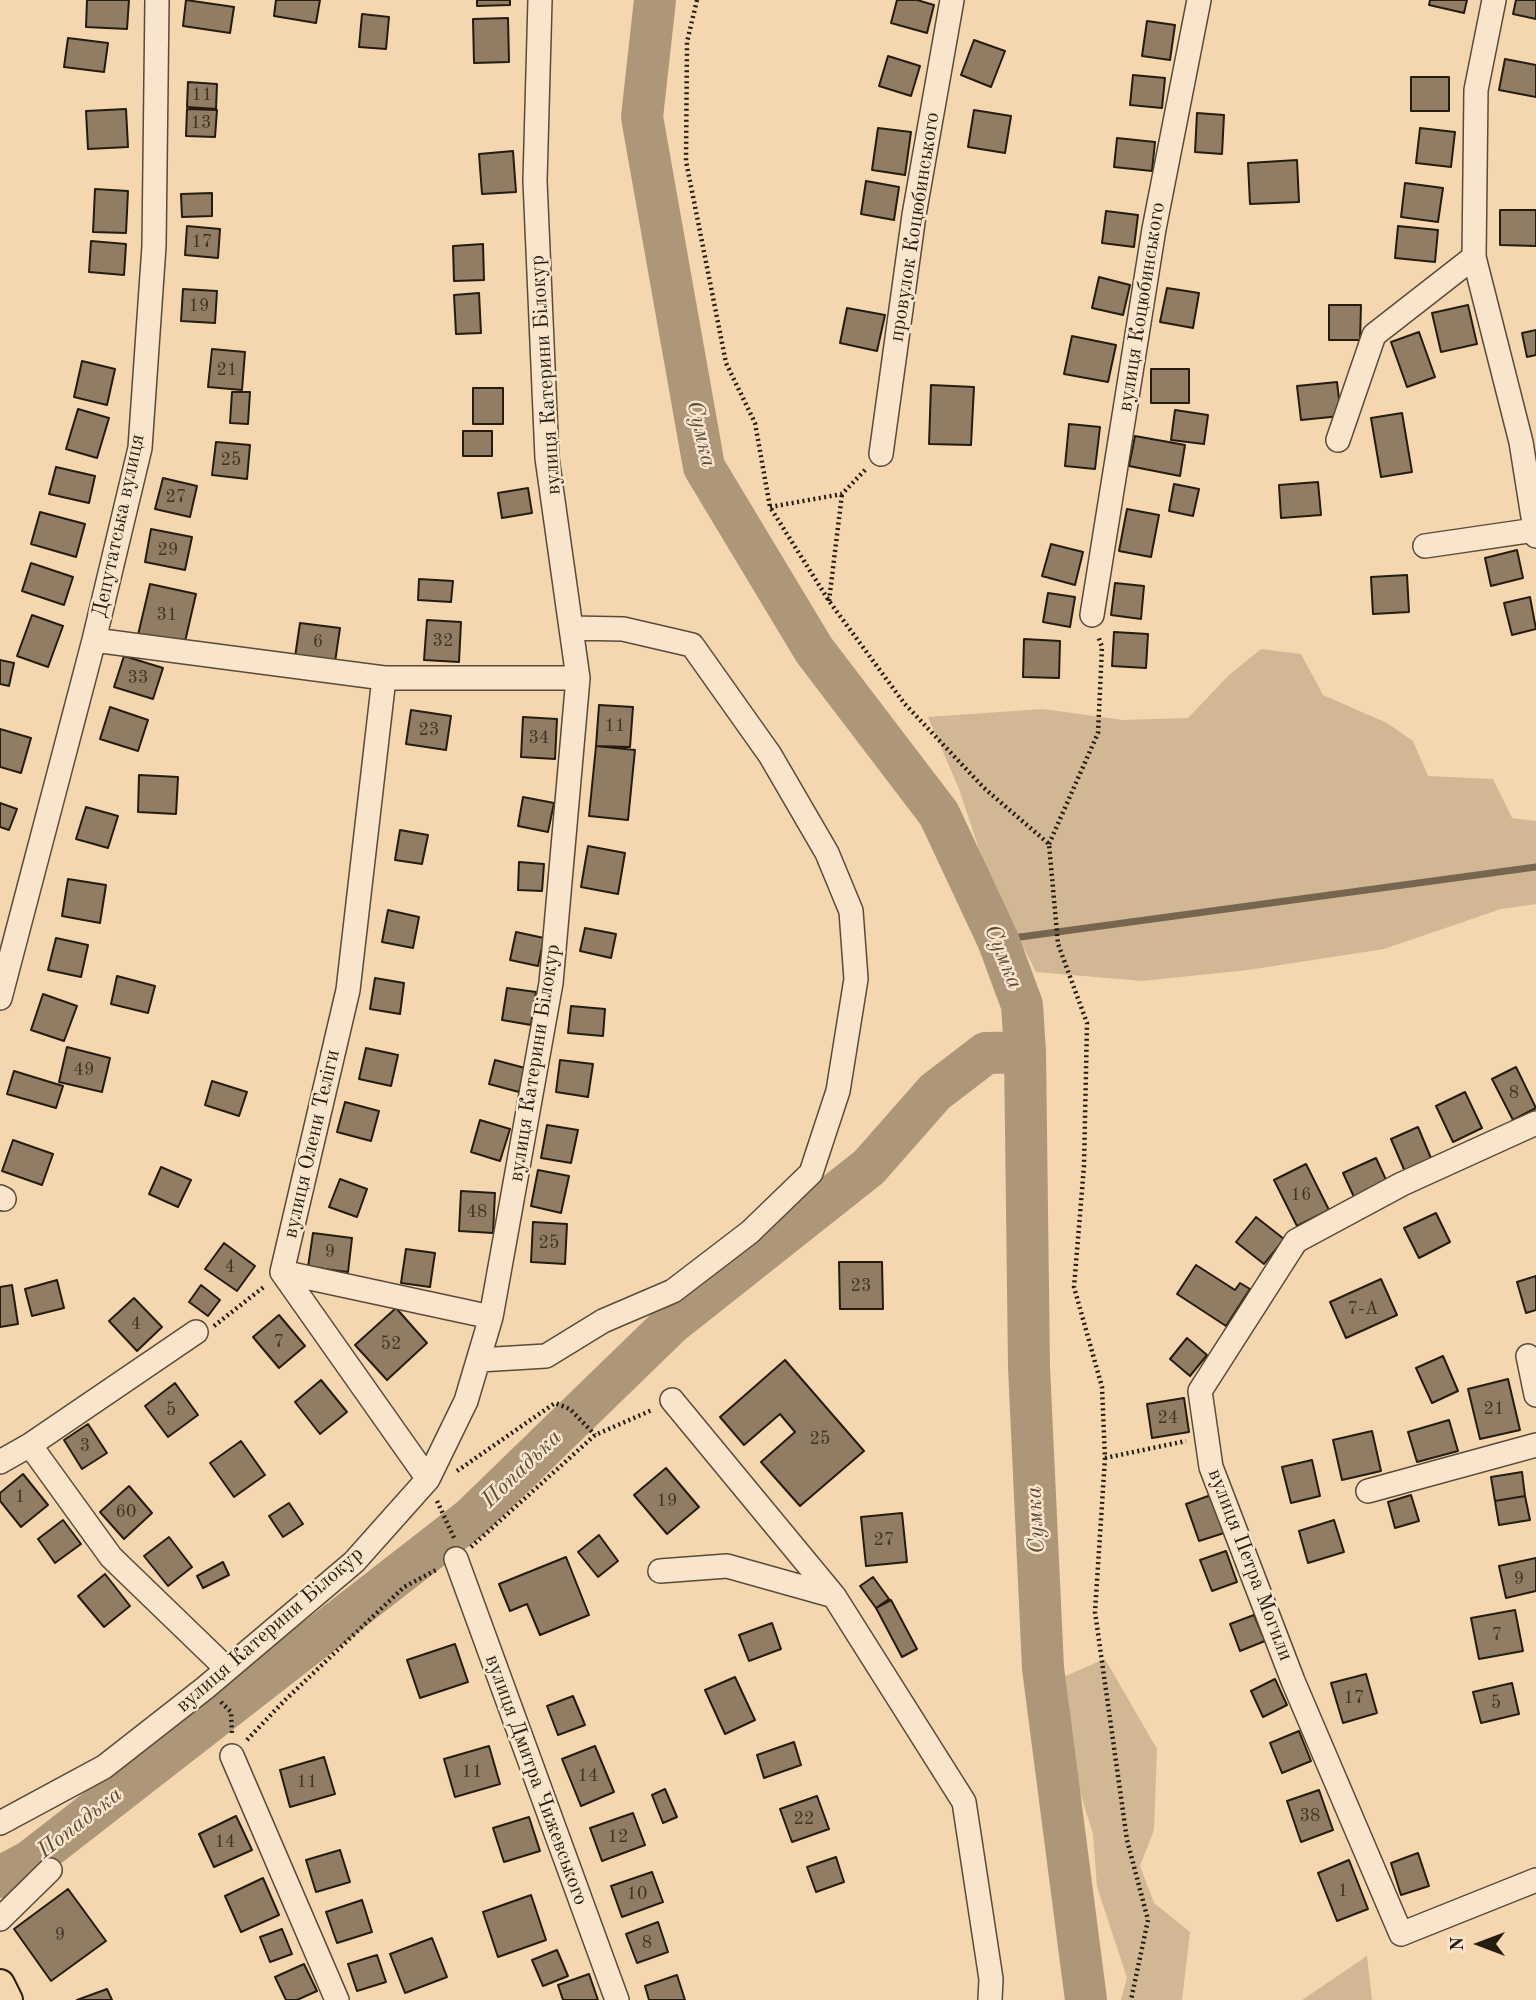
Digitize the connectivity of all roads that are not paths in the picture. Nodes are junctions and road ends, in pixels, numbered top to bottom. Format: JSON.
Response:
{"nodes":[{"id":1,"x":157,"y":0,"type":"edge"},
{"id":2,"x":540,"y":0,"type":"edge"},
{"id":3,"x":952,"y":0,"type":"edge"},
{"id":4,"x":1199,"y":0,"type":"edge"},
{"id":5,"x":1494,"y":0,"type":"edge"},
{"id":6,"x":1474,"y":257,"type":"junction"},
{"id":7,"x":1338,"y":440,"type":"dead end"},
{"id":8,"x":881,"y":454,"type":"road end"},
{"id":9,"x":1535,"y":533,"type":"edge"},
{"id":10,"x":1424,"y":546,"type":"dead end"},
{"id":11,"x":1091,"y":615,"type":"road end"},
{"id":12,"x":571,"y":628,"type":"junction"},
{"id":13,"x":94,"y":640,"type":"junction"},
{"id":14,"x":384,"y":678,"type":"junction"},
{"id":15,"x":578,"y":678,"type":"junction"},
{"id":16,"x":0,"y":998,"type":"edge"},
{"id":17,"x":1536,"y":1123,"type":"edge"},
{"id":18,"x":282,"y":1272,"type":"junction"},
{"id":19,"x":491,"y":1317,"type":"junction"},
{"id":20,"x":196,"y":1332,"type":"road end"},
{"id":21,"x":1528,"y":1356,"type":"dead end"},
{"id":22,"x":479,"y":1360,"type":"junction"},
{"id":23,"x":1536,"y":1395,"type":"edge"},
{"id":24,"x":672,"y":1401,"type":"road end"},
{"id":25,"x":30,"y":1445,"type":"junction"},
{"id":26,"x":1536,"y":1445,"type":"edge"},
{"id":27,"x":0,"y":1462,"type":"edge"},
{"id":28,"x":428,"y":1479,"type":"junction"},
{"id":29,"x":1367,"y":1492,"type":"dead end"},
{"id":30,"x":456,"y":1550,"type":"road end"},
{"id":31,"x":660,"y":1571,"type":"dead end"},
{"id":32,"x":834,"y":1596,"type":"junction"},
{"id":33,"x":227,"y":1669,"type":"junction"},
{"id":34,"x":232,"y":1756,"type":"road end"},
{"id":35,"x":0,"y":1823,"type":"edge"},
{"id":36,"x":50,"y":1870,"type":"dead end"},
{"id":37,"x":1536,"y":1880,"type":"edge"},
{"id":38,"x":0,"y":1919,"type":"edge"},
{"id":39,"x":0,"y":1984,"type":"edge"},
{"id":40,"x":8,"y":2000,"type":"edge"},
{"id":41,"x":337,"y":2000,"type":"edge"},
{"id":42,"x":617,"y":2000,"type":"edge"},
{"id":43,"x":990,"y":2000,"type":"edge"}],
"edges":[{"from":1,"to":13,"type":"street","name":"Депутатська вулиця"},
{"from":2,"to":12,"type":"street","name":"вулиця Катерини Білокур"},
{"from":3,"to":8,"type":"street","name":"провулок Коцюбинського"},
{"from":4,"to":11,"type":"street","name":"вулиця Коцюбинського"},
{"from":5,"to":6,"type":"street"},
{"from":6,"to":7,"type":"street"},
{"from":6,"to":9,"type":"street"},
{"from":9,"to":10,"type":"street"},
{"from":12,"to":15,"type":"street","name":"вулиця Катерини Білокур"},
{"from":12,"to":22,"type":"street"},
{"from":13,"to":14,"type":"street"},
{"from":13,"to":16,"type":"street","name":"Депутатська вулиця"},
{"from":14,"to":15,"type":"street"},
{"from":14,"to":18,"type":"street","name":"вулиця Олени Теліги"},
{"from":15,"to":19,"type":"street","name":"вулиця Катерини Білокур"},
{"from":17,"to":37,"type":"street","name":"вулиця Петра Могили"},
{"from":18,"to":19,"type":"street"},
{"from":18,"to":28,"type":"street"},
{"from":19,"to":22,"type":"street","name":"вулиця Катерини Білокур"},
{"from":20,"to":25,"type":"street"},
{"from":21,"to":23,"type":"street"},
{"from":22,"to":28,"type":"street","name":"вулиця Катерини Білокур"},
{"from":24,"to":32,"type":"street"},
{"from":25,"to":27,"type":"street"},
{"from":25,"to":33,"type":"street"},
{"from":26,"to":29,"type":"street"},
{"from":28,"to":33,"type":"street","name":"вулиця Катерини Білокур"},
{"from":30,"to":42,"type":"street","name":"вулиця Дмитра Чижевського"},
{"from":31,"to":32,"type":"street"},
{"from":32,"to":43,"type":"street"},
{"from":33,"to":35,"type":"street","name":"вулиця Катерини Білокур"},
{"from":34,"to":41,"type":"street"},
{"from":36,"to":38,"type":"street"},
{"from":39,"to":40,"type":"main road"}]}
